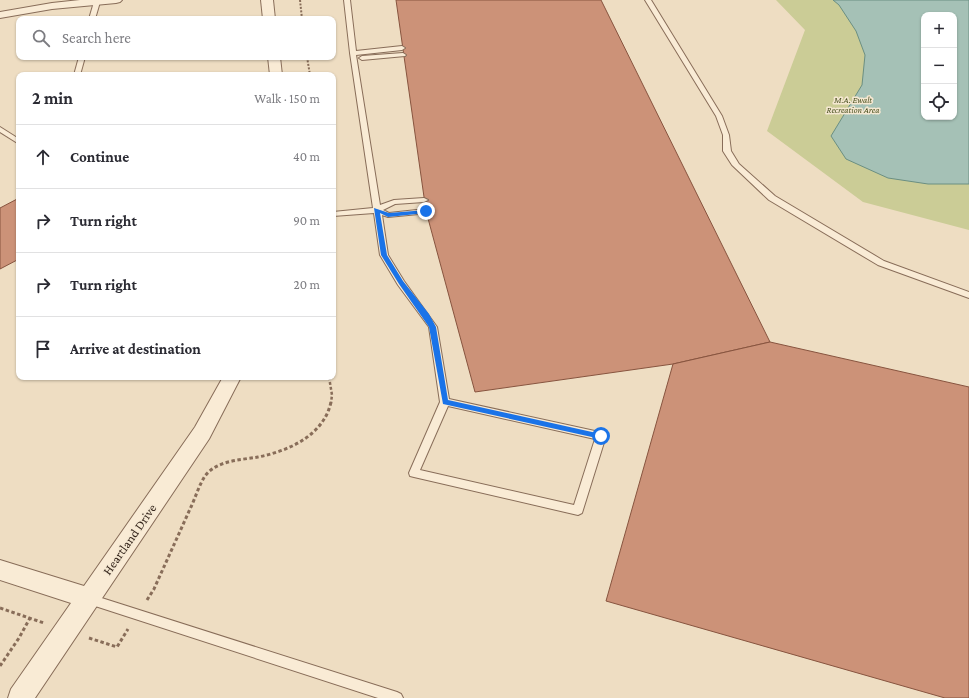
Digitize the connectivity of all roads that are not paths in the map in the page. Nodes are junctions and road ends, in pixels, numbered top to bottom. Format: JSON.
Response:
{"nodes":[{"id":1,"x":116,"y":0,"type":"edge"},
{"id":2,"x":267,"y":0,"type":"edge"},
{"id":3,"x":347,"y":0,"type":"edge"},
{"id":4,"x":648,"y":0,"type":"edge"},
{"id":5,"x":97,"y":2,"type":"junction"},
{"id":6,"x":0,"y":15,"type":"edge"},
{"id":7,"x":93,"y":16,"type":"edge"},
{"id":8,"x":270,"y":16,"type":"edge"},
{"id":9,"x":403,"y":52,"type":"dead end"},
{"id":10,"x":354,"y":56,"type":"junction"},
{"id":11,"x":81,"y":60,"type":"edge"},
{"id":12,"x":274,"y":60,"type":"edge"},
{"id":13,"x":78,"y":72,"type":"edge"},
{"id":14,"x":276,"y":72,"type":"edge"},
{"id":15,"x":0,"y":129,"type":"edge"},
{"id":16,"x":16,"y":140,"type":"edge"},
{"id":17,"x":424,"y":200,"type":"dead end"},
{"id":18,"x":376,"y":210,"type":"junction"},
{"id":19,"x":426,"y":211,"type":"dead end"},
{"id":20,"x":336,"y":214,"type":"edge"},
{"id":21,"x":969,"y":295,"type":"edge"},
{"id":22,"x":230,"y":380,"type":"edge"},
{"id":23,"x":445,"y":402,"type":"junction"},
{"id":24,"x":0,"y":570,"type":"edge"},
{"id":25,"x":87,"y":598,"type":"junction"},
{"id":26,"x":20,"y":698,"type":"edge"},
{"id":27,"x":397,"y":698,"type":"edge"}],
"edges":[{"from":1,"to":5,"type":"street"},
{"from":2,"to":8,"type":"street"},
{"from":3,"to":10,"type":"lane"},
{"from":4,"to":21,"type":"lane"},
{"from":5,"to":6,"type":"street"},
{"from":5,"to":7,"type":"lane"},
{"from":9,"to":10,"type":"lane"},
{"from":10,"to":18,"type":"lane"},
{"from":11,"to":13,"type":"lane"},
{"from":12,"to":14,"type":"street"},
{"from":15,"to":16,"type":"lane"},
{"from":17,"to":18,"type":"lane"},
{"from":18,"to":19,"type":"lane"},
{"from":18,"to":20,"type":"lane"},
{"from":18,"to":23,"type":"lane"},
{"from":22,"to":25,"type":"street","name":"Heartland Drive"},
{"from":23,"to":23,"type":"lane"},
{"from":24,"to":25,"type":"street"},
{"from":25,"to":26,"type":"street","name":"Heartland Drive"},
{"from":25,"to":27,"type":"lane"}]}
